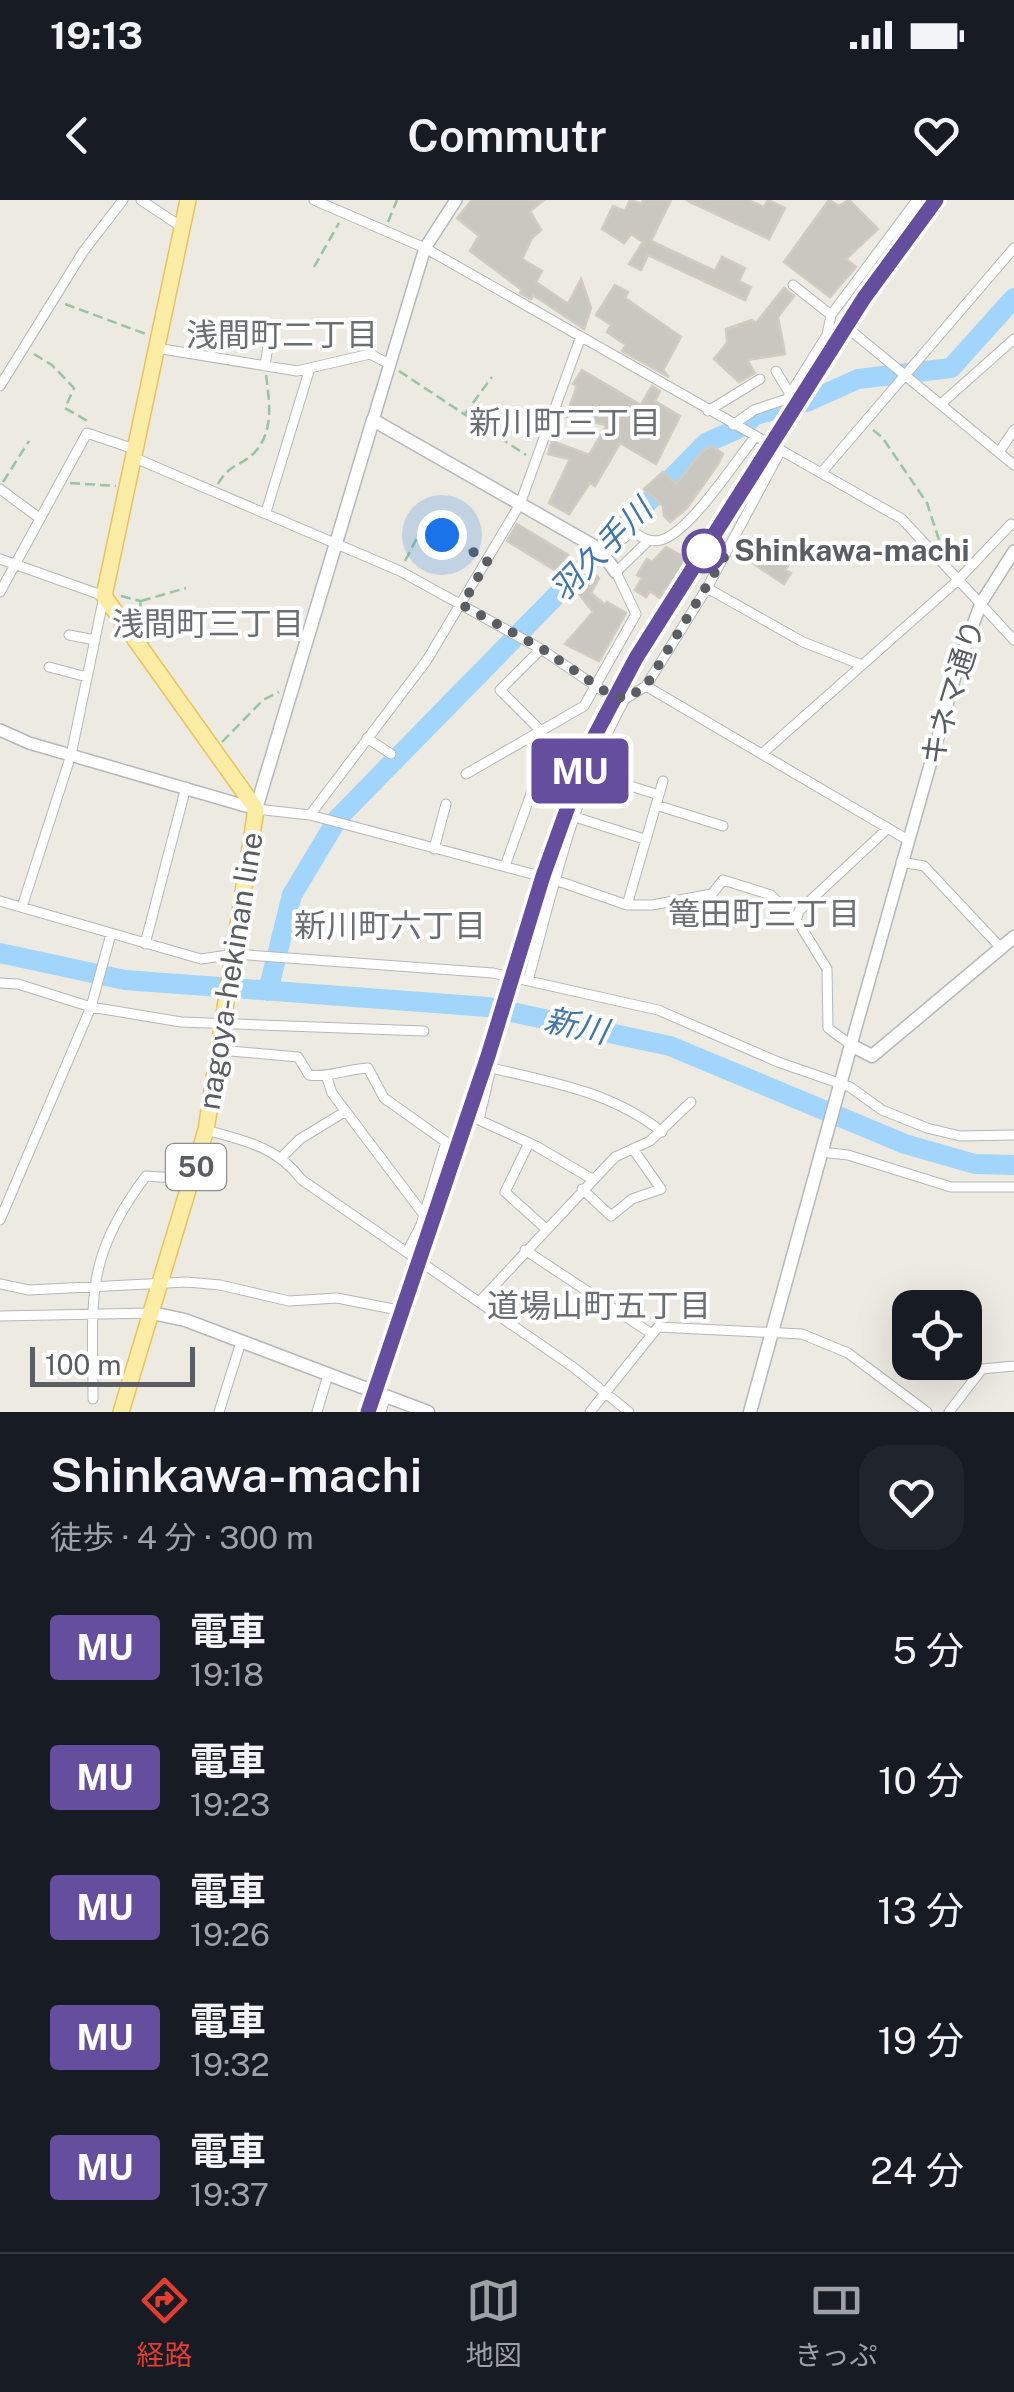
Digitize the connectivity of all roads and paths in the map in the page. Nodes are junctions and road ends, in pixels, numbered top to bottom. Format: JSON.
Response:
{"nodes":[{"id":1,"x":123,"y":200,"type":"edge"},
{"id":2,"x":141,"y":200,"type":"edge"},
{"id":3,"x":188,"y":200,"type":"edge"},
{"id":4,"x":314,"y":200,"type":"edge"},
{"id":5,"x":397,"y":200,"type":"edge"},
{"id":6,"x":456,"y":200,"type":"edge"},
{"id":7,"x":917,"y":200,"type":"edge"},
{"id":8,"x":342,"y":212,"type":"junction"},
{"id":9,"x":180,"y":226,"type":"junction"},
{"id":10,"x":384,"y":230,"type":"junction"},
{"id":11,"x":425,"y":248,"type":"junction"},
{"id":12,"x":1012,"y":254,"type":"edge"},
{"id":13,"x":314,"y":267,"type":"dead end"},
{"id":14,"x":793,"y":285,"type":"dead end"},
{"id":15,"x":55,"y":298,"type":"junction"},
{"id":16,"x":831,"y":315,"type":"junction"},
{"id":17,"x":270,"y":332,"type":"dead end"},
{"id":18,"x":855,"y":334,"type":"dead end"},
{"id":19,"x":580,"y":339,"type":"junction"},
{"id":20,"x":1014,"y":340,"type":"edge"},
{"id":21,"x":157,"y":343,"type":"junction"},
{"id":22,"x":24,"y":348,"type":"junction"},
{"id":23,"x":390,"y":364,"type":"junction"},
{"id":24,"x":265,"y":366,"type":"junction"},
{"id":25,"x":310,"y":368,"type":"junction"},
{"id":26,"x":776,"y":371,"type":"dead end"},
{"id":27,"x":906,"y":374,"type":"junction"},
{"id":28,"x":492,"y":377,"type":"dead end"},
{"id":29,"x":760,"y":380,"type":"dead end"},
{"id":30,"x":0,"y":386,"type":"edge"},
{"id":31,"x":790,"y":394,"type":"junction"},
{"id":32,"x":942,"y":404,"type":"junction"},
{"id":33,"x":708,"y":411,"type":"junction"},
{"id":34,"x":464,"y":414,"type":"junction"},
{"id":35,"x":373,"y":420,"type":"junction"},
{"id":36,"x":864,"y":424,"type":"junction"},
{"id":37,"x":733,"y":426,"type":"junction"},
{"id":38,"x":1014,"y":430,"type":"edge"},
{"id":39,"x":87,"y":432,"type":"junction"},
{"id":40,"x":755,"y":437,"type":"junction"},
{"id":41,"x":29,"y":441,"type":"dead end"},
{"id":42,"x":781,"y":450,"type":"junction"},
{"id":43,"x":999,"y":452,"type":"junction"},
{"id":44,"x":136,"y":454,"type":"junction"},
{"id":45,"x":536,"y":461,"type":"junction"},
{"id":46,"x":1014,"y":465,"type":"edge"},
{"id":47,"x":822,"y":472,"type":"junction"},
{"id":48,"x":58,"y":482,"type":"junction"},
{"id":49,"x":0,"y":488,"type":"edge"},
{"id":50,"x":128,"y":490,"type":"junction"},
{"id":51,"x":215,"y":490,"type":"junction"},
{"id":52,"x":520,"y":504,"type":"junction"},
{"id":53,"x":266,"y":512,"type":"junction"},
{"id":54,"x":38,"y":517,"type":"junction"},
{"id":55,"x":1011,"y":524,"type":"dead end"},
{"id":56,"x":648,"y":541,"type":"junction"},
{"id":57,"x":337,"y":546,"type":"junction"},
{"id":58,"x":1014,"y":550,"type":"edge"},
{"id":59,"x":606,"y":554,"type":"junction"},
{"id":60,"x":0,"y":559,"type":"edge"},
{"id":61,"x":488,"y":560,"type":"junction"},
{"id":62,"x":12,"y":564,"type":"junction"},
{"id":63,"x":400,"y":571,"type":"junction"},
{"id":64,"x":616,"y":572,"type":"junction"},
{"id":65,"x":950,"y":573,"type":"junction"},
{"id":66,"x":958,"y":582,"type":"junction"},
{"id":67,"x":186,"y":588,"type":"dead end"},
{"id":68,"x":708,"y":588,"type":"junction"},
{"id":69,"x":0,"y":592,"type":"edge"},
{"id":70,"x":104,"y":596,"type":"junction"},
{"id":71,"x":140,"y":601,"type":"dead end"},
{"id":72,"x":981,"y":603,"type":"junction"},
{"id":73,"x":462,"y":605,"type":"junction"},
{"id":74,"x":69,"y":635,"type":"dead end"},
{"id":75,"x":94,"y":640,"type":"junction"},
{"id":76,"x":1014,"y":640,"type":"edge"},
{"id":77,"x":541,"y":648,"type":"junction"},
{"id":78,"x":862,"y":665,"type":"junction"},
{"id":79,"x":50,"y":668,"type":"dead end"},
{"id":80,"x":87,"y":677,"type":"junction"},
{"id":81,"x":596,"y":683,"type":"junction"},
{"id":82,"x":646,"y":686,"type":"junction"},
{"id":83,"x":291,"y":692,"type":"junction"},
{"id":84,"x":625,"y":699,"type":"junction"},
{"id":85,"x":0,"y":730,"type":"edge"},
{"id":86,"x":542,"y":732,"type":"junction"},
{"id":87,"x":366,"y":738,"type":"junction"},
{"id":88,"x":214,"y":751,"type":"junction"},
{"id":89,"x":763,"y":753,"type":"junction"},
{"id":90,"x":71,"y":754,"type":"junction"},
{"id":91,"x":391,"y":754,"type":"dead end"},
{"id":92,"x":466,"y":774,"type":"dead end"},
{"id":93,"x":589,"y":774,"type":"junction"},
{"id":94,"x":536,"y":777,"type":"dead end"},
{"id":95,"x":663,"y":781,"type":"dead end"},
{"id":96,"x":186,"y":787,"type":"junction"},
{"id":97,"x":658,"y":800,"type":"junction"},
{"id":98,"x":446,"y":804,"type":"dead end"},
{"id":99,"x":256,"y":809,"type":"junction"},
{"id":100,"x":310,"y":815,"type":"junction"},
{"id":101,"x":572,"y":816,"type":"junction"},
{"id":102,"x":724,"y":826,"type":"dead end"},
{"id":103,"x":886,"y":830,"type":"junction"},
{"id":104,"x":644,"y":839,"type":"junction"},
{"id":105,"x":908,"y":840,"type":"junction"},
{"id":106,"x":434,"y":849,"type":"junction"},
{"id":107,"x":902,"y":862,"type":"junction"},
{"id":108,"x":505,"y":866,"type":"junction"},
{"id":109,"x":555,"y":880,"type":"junction"},
{"id":110,"x":0,"y":901,"type":"edge"},
{"id":111,"x":627,"y":905,"type":"junction"},
{"id":112,"x":22,"y":907,"type":"junction"},
{"id":113,"x":796,"y":921,"type":"junction"},
{"id":114,"x":110,"y":935,"type":"junction"},
{"id":115,"x":1014,"y":937,"type":"edge"},
{"id":116,"x":146,"y":944,"type":"junction"},
{"id":117,"x":1001,"y":948,"type":"junction"},
{"id":118,"x":235,"y":957,"type":"junction"},
{"id":119,"x":528,"y":981,"type":"junction"},
{"id":120,"x":0,"y":983,"type":"edge"},
{"id":121,"x":91,"y":1006,"type":"junction"},
{"id":122,"x":224,"y":1021,"type":"junction"},
{"id":123,"x":424,"y":1031,"type":"dead end"},
{"id":124,"x":851,"y":1045,"type":"junction"},
{"id":125,"x":219,"y":1050,"type":"junction"},
{"id":126,"x":327,"y":1078,"type":"junction"},
{"id":127,"x":839,"y":1087,"type":"junction"},
{"id":128,"x":691,"y":1102,"type":"dead end"},
{"id":129,"x":346,"y":1111,"type":"junction"},
{"id":130,"x":206,"y":1130,"type":"junction"},
{"id":131,"x":662,"y":1132,"type":"junction"},
{"id":132,"x":1014,"y":1135,"type":"edge"},
{"id":133,"x":529,"y":1143,"type":"junction"},
{"id":134,"x":822,"y":1148,"type":"junction"},
{"id":135,"x":632,"y":1149,"type":"junction"},
{"id":136,"x":282,"y":1157,"type":"junction"},
{"id":137,"x":192,"y":1179,"type":"junction"},
{"id":138,"x":592,"y":1179,"type":"junction"},
{"id":139,"x":1014,"y":1187,"type":"edge"},
{"id":140,"x":582,"y":1189,"type":"junction"},
{"id":141,"x":424,"y":1216,"type":"junction"},
{"id":142,"x":0,"y":1220,"type":"edge"},
{"id":143,"x":545,"y":1228,"type":"junction"},
{"id":144,"x":408,"y":1250,"type":"junction"},
{"id":145,"x":525,"y":1250,"type":"junction"},
{"id":146,"x":161,"y":1281,"type":"junction"},
{"id":147,"x":0,"y":1284,"type":"edge"},
{"id":148,"x":92,"y":1285,"type":"junction"},
{"id":149,"x":479,"y":1302,"type":"junction"},
{"id":150,"x":393,"y":1309,"type":"dead end"},
{"id":151,"x":152,"y":1313,"type":"junction"},
{"id":152,"x":93,"y":1314,"type":"junction"},
{"id":153,"x":0,"y":1316,"type":"edge"},
{"id":154,"x":772,"y":1332,"type":"junction"},
{"id":155,"x":652,"y":1334,"type":"junction"},
{"id":156,"x":241,"y":1342,"type":"junction"},
{"id":157,"x":1014,"y":1366,"type":"edge"},
{"id":158,"x":328,"y":1375,"type":"junction"},
{"id":159,"x":605,"y":1395,"type":"junction"},
{"id":160,"x":386,"y":1396,"type":"junction"},
{"id":161,"x":93,"y":1399,"type":"dead end"},
{"id":162,"x":121,"y":1412,"type":"edge"},
{"id":163,"x":220,"y":1412,"type":"edge"},
{"id":164,"x":317,"y":1412,"type":"edge"},
{"id":165,"x":381,"y":1412,"type":"edge"},
{"id":166,"x":428,"y":1412,"type":"edge"},
{"id":167,"x":590,"y":1412,"type":"edge"},
{"id":168,"x":629,"y":1412,"type":"edge"},
{"id":169,"x":750,"y":1412,"type":"edge"},
{"id":170,"x":927,"y":1412,"type":"edge"},
{"id":171,"x":949,"y":1412,"type":"edge"}],
"edges":[{"from":1,"to":15,"type":"street"},
{"from":2,"to":9,"type":"street"},
{"from":3,"to":9,"type":"main road"},
{"from":4,"to":8,"type":"street"},
{"from":5,"to":10,"type":"path"},
{"from":6,"to":11,"type":"street"},
{"from":7,"to":16,"type":"street"},
{"from":8,"to":10,"type":"street"},
{"from":8,"to":13,"type":"path"},
{"from":9,"to":21,"type":"main road"},
{"from":10,"to":11,"type":"street"},
{"from":11,"to":19,"type":"street"},
{"from":11,"to":23,"type":"street"},
{"from":12,"to":27,"type":"street"},
{"from":14,"to":16,"type":"street"},
{"from":15,"to":21,"type":"path"},
{"from":15,"to":22,"type":"street"},
{"from":16,"to":31,"type":"street"},
{"from":17,"to":24,"type":"street"},
{"from":18,"to":27,"type":"street"},
{"from":19,"to":33,"type":"street"},
{"from":19,"to":45,"type":"street"},
{"from":20,"to":32,"type":"street"},
{"from":21,"to":24,"type":"street"},
{"from":21,"to":44,"type":"main road"},
{"from":22,"to":30,"type":"street"},
{"from":22,"to":39,"type":"path"},
{"from":23,"to":25,"type":"street"},
{"from":23,"to":34,"type":"path"},
{"from":23,"to":35,"type":"street"},
{"from":24,"to":25,"type":"street"},
{"from":24,"to":51,"type":"path"},
{"from":25,"to":53,"type":"street"},
{"from":26,"to":31,"type":"street"},
{"from":27,"to":32,"type":"street"},
{"from":27,"to":36,"type":"street"},
{"from":28,"to":34,"type":"path"},
{"from":29,"to":33,"type":"street"},
{"from":31,"to":37,"type":"street"},
{"from":32,"to":43,"type":"street"},
{"from":33,"to":37,"type":"street"},
{"from":34,"to":45,"type":"path"},
{"from":35,"to":52,"type":"main road"},
{"from":35,"to":57,"type":"main road"},
{"from":36,"to":47,"type":"street"},
{"from":36,"to":65,"type":"path"},
{"from":37,"to":40,"type":"street"},
{"from":38,"to":43,"type":"street"},
{"from":39,"to":44,"type":"street"},
{"from":39,"to":48,"type":"street"},
{"from":40,"to":42,"type":"street"},
{"from":40,"to":56,"type":"street"},
{"from":41,"to":49,"type":"path"},
{"from":42,"to":47,"type":"street"},
{"from":42,"to":68,"type":"street"},
{"from":43,"to":46,"type":"street"},
{"from":44,"to":50,"type":"main road"},
{"from":44,"to":51,"type":"street"},
{"from":45,"to":52,"type":"street"},
{"from":47,"to":65,"type":"street"},
{"from":48,"to":50,"type":"path"},
{"from":48,"to":54,"type":"street"},
{"from":49,"to":54,"type":"street"},
{"from":50,"to":70,"type":"main road"},
{"from":51,"to":53,"type":"street"},
{"from":52,"to":59,"type":"main road"},
{"from":52,"to":61,"type":"street"},
{"from":53,"to":57,"type":"street"},
{"from":54,"to":62,"type":"street"},
{"from":55,"to":66,"type":"street","name":"キネマ通り"},
{"from":56,"to":59,"type":"street"},
{"from":56,"to":64,"type":"street"},
{"from":57,"to":63,"type":"street"},
{"from":57,"to":83,"type":"main road"},
{"from":58,"to":72,"type":"street","name":"キネマ通り"},
{"from":59,"to":64,"type":"main road"},
{"from":60,"to":62,"type":"street"},
{"from":61,"to":63,"type":"path"},
{"from":61,"to":73,"type":"street"},
{"from":62,"to":69,"type":"street"},
{"from":62,"to":70,"type":"street"},
{"from":63,"to":73,"type":"street"},
{"from":64,"to":81,"type":"street"},
{"from":65,"to":66,"type":"street"},
{"from":66,"to":72,"type":"street"},
{"from":66,"to":78,"type":"street","name":"キネマ通り"},
{"from":67,"to":71,"type":"path"},
{"from":68,"to":78,"type":"street"},
{"from":68,"to":82,"type":"street"},
{"from":70,"to":75,"type":"street"},
{"from":70,"to":88,"type":"main road","name":"nagoya-hekinan line"},
{"from":72,"to":76,"type":"street"},
{"from":72,"to":105,"type":"street","name":"キネマ通り"},
{"from":73,"to":77,"type":"street"},
{"from":73,"to":87,"type":"street"},
{"from":74,"to":75,"type":"street"},
{"from":75,"to":80,"type":"street"},
{"from":77,"to":81,"type":"street"},
{"from":77,"to":86,"type":"street"},
{"from":78,"to":89,"type":"street","name":"キネマ通り"},
{"from":79,"to":80,"type":"street"},
{"from":80,"to":90,"type":"street"},
{"from":81,"to":84,"type":"street"},
{"from":81,"to":86,"type":"street"},
{"from":82,"to":84,"type":"street"},
{"from":82,"to":89,"type":"street"},
{"from":83,"to":88,"type":"path"},
{"from":83,"to":99,"type":"main road"},
{"from":84,"to":93,"type":"street"},
{"from":85,"to":90,"type":"street"},
{"from":86,"to":92,"type":"street"},
{"from":87,"to":91,"type":"street"},
{"from":87,"to":100,"type":"street"},
{"from":88,"to":99,"type":"main road","name":"nagoya-hekinan line"},
{"from":89,"to":103,"type":"street"},
{"from":90,"to":96,"type":"street"},
{"from":90,"to":112,"type":"street"},
{"from":93,"to":97,"type":"street"},
{"from":93,"to":101,"type":"street"},
{"from":94,"to":108,"type":"street"},
{"from":95,"to":97,"type":"street"},
{"from":96,"to":99,"type":"street"},
{"from":96,"to":116,"type":"street"},
{"from":97,"to":102,"type":"street"},
{"from":97,"to":104,"type":"street"},
{"from":98,"to":106,"type":"street"},
{"from":99,"to":100,"type":"street"},
{"from":99,"to":118,"type":"main road","name":"nagoya-hekinan line","number":"50"},
{"from":100,"to":106,"type":"street"},
{"from":101,"to":104,"type":"street"},
{"from":101,"to":109,"type":"street"},
{"from":103,"to":105,"type":"street"},
{"from":103,"to":113,"type":"street"},
{"from":104,"to":111,"type":"street"},
{"from":105,"to":107,"type":"street","name":"キネマ通り"},
{"from":106,"to":108,"type":"street"},
{"from":107,"to":117,"type":"street"},
{"from":107,"to":124,"type":"street","name":"キネマ通り"},
{"from":108,"to":109,"type":"street"},
{"from":109,"to":111,"type":"street"},
{"from":109,"to":119,"type":"street"},
{"from":110,"to":112,"type":"street"},
{"from":111,"to":113,"type":"street"},
{"from":112,"to":114,"type":"street"},
{"from":113,"to":124,"type":"street"},
{"from":114,"to":116,"type":"street"},
{"from":114,"to":121,"type":"street"},
{"from":115,"to":117,"type":"main road"},
{"from":116,"to":118,"type":"street"},
{"from":117,"to":124,"type":"main road"},
{"from":118,"to":119,"type":"street"},
{"from":118,"to":122,"type":"main road","name":"nagoya-hekinan line","number":"50"},
{"from":119,"to":127,"type":"street"},
{"from":120,"to":121,"type":"street"},
{"from":121,"to":122,"type":"street"},
{"from":121,"to":142,"type":"street"},
{"from":122,"to":123,"type":"street"},
{"from":122,"to":125,"type":"main road","name":"nagoya-hekinan line","number":"50"},
{"from":124,"to":127,"type":"main road"},
{"from":125,"to":126,"type":"street"},
{"from":125,"to":130,"type":"main road","name":"nagoya-hekinan line","number":"50"},
{"from":126,"to":129,"type":"street"},
{"from":126,"to":141,"type":"street"},
{"from":127,"to":132,"type":"street"},
{"from":127,"to":134,"type":"main road"},
{"from":128,"to":131,"type":"street"},
{"from":129,"to":136,"type":"street"},
{"from":129,"to":141,"type":"street"},
{"from":130,"to":136,"type":"street"},
{"from":130,"to":137,"type":"main road","name":"nagoya-hekinan line","number":"50"},
{"from":131,"to":133,"type":"street"},
{"from":131,"to":135,"type":"street"},
{"from":133,"to":138,"type":"street"},
{"from":133,"to":143,"type":"street"},
{"from":134,"to":139,"type":"street"},
{"from":134,"to":154,"type":"main road"},
{"from":135,"to":138,"type":"street"},
{"from":135,"to":140,"type":"street"},
{"from":136,"to":144,"type":"street"},
{"from":137,"to":146,"type":"main road","name":"nagoya-hekinan line","number":"50"},
{"from":137,"to":148,"type":"street"},
{"from":138,"to":140,"type":"street"},
{"from":140,"to":143,"type":"street"},
{"from":141,"to":144,"type":"street"},
{"from":143,"to":145,"type":"street"},
{"from":144,"to":149,"type":"street"},
{"from":145,"to":149,"type":"street"},
{"from":145,"to":155,"type":"street"},
{"from":146,"to":148,"type":"street"},
{"from":146,"to":150,"type":"street"},
{"from":146,"to":151,"type":"main road","name":"nagoya-hekinan line","number":"50"},
{"from":147,"to":148,"type":"street"},
{"from":148,"to":152,"type":"street"},
{"from":149,"to":159,"type":"street"},
{"from":151,"to":152,"type":"street"},
{"from":151,"to":156,"type":"main road"},
{"from":151,"to":162,"type":"main road","name":"nagoya-hekinan line"},
{"from":152,"to":153,"type":"street"},
{"from":152,"to":161,"type":"street"},
{"from":154,"to":155,"type":"street"},
{"from":154,"to":169,"type":"main road"},
{"from":154,"to":170,"type":"street"},
{"from":155,"to":159,"type":"street"},
{"from":156,"to":158,"type":"main road"},
{"from":156,"to":163,"type":"street"},
{"from":157,"to":171,"type":"street"},
{"from":158,"to":160,"type":"main road"},
{"from":158,"to":164,"type":"street"},
{"from":159,"to":167,"type":"street"},
{"from":159,"to":168,"type":"street"},
{"from":160,"to":165,"type":"street"},
{"from":160,"to":166,"type":"main road"}]}
